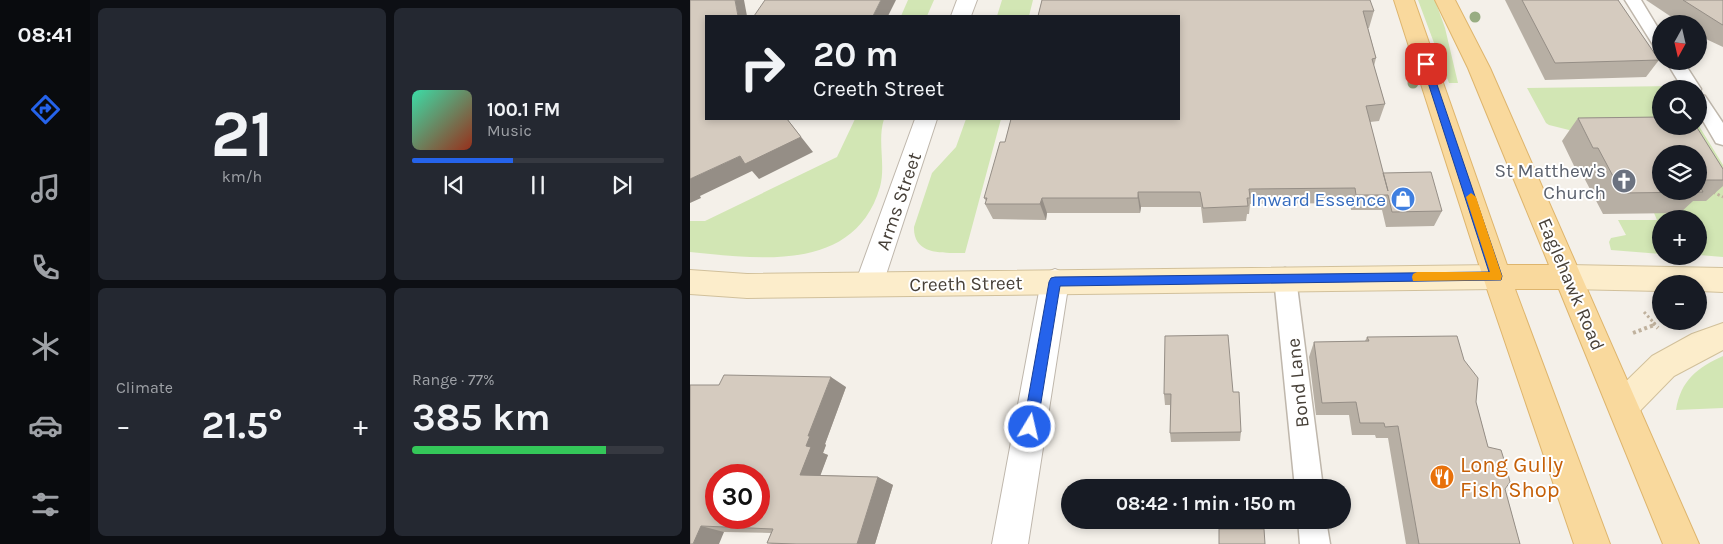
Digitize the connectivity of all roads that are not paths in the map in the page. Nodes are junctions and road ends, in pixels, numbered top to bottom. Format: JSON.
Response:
{"nodes":[{"id":1,"x":967,"y":0,"type":"edge"},
{"id":2,"x":1404,"y":0,"type":"edge"},
{"id":3,"x":1444,"y":0,"type":"edge"},
{"id":4,"x":1633,"y":0,"type":"edge"},
{"id":5,"x":961,"y":15,"type":"edge"},
{"id":6,"x":1652,"y":32,"type":"edge"},
{"id":7,"x":1707,"y":113,"type":"edge"},
{"id":8,"x":926,"y":120,"type":"edge"},
{"id":9,"x":1723,"y":138,"type":"edge"},
{"id":10,"x":1497,"y":276,"type":"junction"},
{"id":11,"x":1569,"y":277,"type":"junction"},
{"id":12,"x":1285,"y":278,"type":"junction"},
{"id":13,"x":1723,"y":280,"type":"edge"},
{"id":14,"x":690,"y":282,"type":"edge"},
{"id":15,"x":1055,"y":282,"type":"junction"},
{"id":16,"x":869,"y":284,"type":"junction"},
{"id":17,"x":1723,"y":336,"type":"edge"},
{"id":18,"x":1624,"y":405,"type":"junction"},
{"id":19,"x":1307,"y":479,"type":"edge"},
{"id":20,"x":1313,"y":529,"type":"edge"},
{"id":21,"x":1010,"y":544,"type":"edge"},
{"id":22,"x":1315,"y":544,"type":"edge"},
{"id":23,"x":1592,"y":544,"type":"edge"},
{"id":24,"x":1681,"y":544,"type":"edge"}],
"edges":[{"from":1,"to":5,"type":"street"},
{"from":2,"to":10,"type":"main road"},
{"from":3,"to":11,"type":"main road","name":"Eaglehawk Road"},
{"from":4,"to":6,"type":"lane"},
{"from":7,"to":9,"type":"lane"},
{"from":8,"to":16,"type":"street","name":"Arms Street"},
{"from":10,"to":11,"type":"main road","name":"Creeth Street"},
{"from":10,"to":12,"type":"street","name":"Creeth Street"},
{"from":10,"to":23,"type":"main road"},
{"from":11,"to":13,"type":"street","name":"Creeth Street"},
{"from":11,"to":18,"type":"main road","name":"Eaglehawk Road"},
{"from":12,"to":15,"type":"street","name":"Creeth Street"},
{"from":12,"to":19,"type":"lane","name":"Bond Lane"},
{"from":14,"to":16,"type":"street","name":"Creeth Street"},
{"from":15,"to":16,"type":"street","name":"Creeth Street"},
{"from":15,"to":21,"type":"street"},
{"from":17,"to":18,"type":"street"},
{"from":18,"to":24,"type":"main road","name":"Eaglehawk Road"},
{"from":20,"to":22,"type":"lane"}]}
